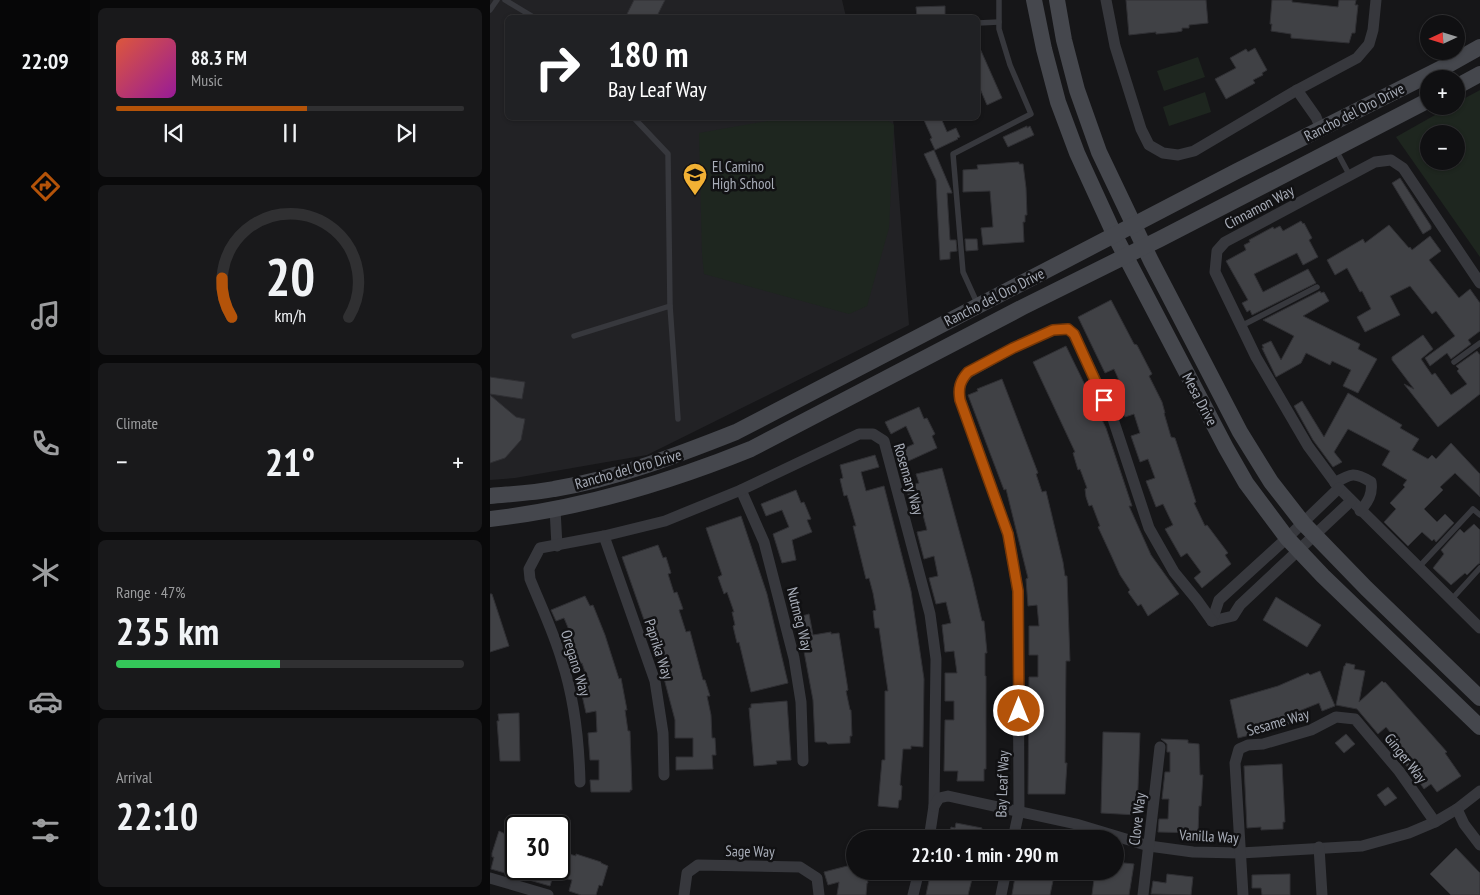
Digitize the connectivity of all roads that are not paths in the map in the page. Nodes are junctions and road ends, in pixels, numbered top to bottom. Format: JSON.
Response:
{"nodes":[{"id":1,"x":497,"y":0,"type":"edge"},
{"id":2,"x":505,"y":0,"type":"edge"},
{"id":3,"x":999,"y":0,"type":"edge"},
{"id":4,"x":1034,"y":0,"type":"edge"},
{"id":5,"x":1057,"y":0,"type":"edge"},
{"id":6,"x":1106,"y":0,"type":"edge"},
{"id":7,"x":1376,"y":0,"type":"edge"},
{"id":8,"x":490,"y":10,"type":"edge"},
{"id":9,"x":530,"y":15,"type":"edge"},
{"id":10,"x":999,"y":22,"type":"junction"},
{"id":11,"x":980,"y":23,"type":"edge"},
{"id":12,"x":1480,"y":47,"type":"edge"},
{"id":13,"x":1480,"y":74,"type":"edge"},
{"id":14,"x":1465,"y":82,"type":"edge"},
{"id":15,"x":1297,"y":90,"type":"junction"},
{"id":16,"x":1398,"y":90,"type":"junction"},
{"id":17,"x":1420,"y":105,"type":"edge"},
{"id":18,"x":636,"y":120,"type":"edge"},
{"id":19,"x":1321,"y":129,"type":"junction"},
{"id":20,"x":1335,"y":148,"type":"junction"},
{"id":21,"x":1285,"y":174,"type":"junction"},
{"id":22,"x":1350,"y":176,"type":"junction"},
{"id":23,"x":1134,"y":226,"type":"junction"},
{"id":24,"x":1115,"y":236,"type":"junction"},
{"id":25,"x":1144,"y":247,"type":"junction"},
{"id":26,"x":1126,"y":256,"type":"junction"},
{"id":27,"x":1480,"y":283,"type":"edge"},
{"id":28,"x":1317,"y":287,"type":"dead end"},
{"id":29,"x":978,"y":305,"type":"junction"},
{"id":30,"x":670,"y":306,"type":"junction"},
{"id":31,"x":1241,"y":326,"type":"junction"},
{"id":32,"x":574,"y":336,"type":"dead end"},
{"id":33,"x":1480,"y":343,"type":"edge"},
{"id":34,"x":1454,"y":362,"type":"dead end"},
{"id":35,"x":678,"y":419,"type":"dead end"},
{"id":36,"x":1337,"y":486,"type":"junction"},
{"id":37,"x":741,"y":490,"type":"junction"},
{"id":38,"x":490,"y":496,"type":"edge"},
{"id":39,"x":1351,"y":501,"type":"junction"},
{"id":40,"x":555,"y":509,"type":"junction"},
{"id":41,"x":1360,"y":511,"type":"junction"},
{"id":42,"x":1480,"y":515,"type":"edge"},
{"id":43,"x":490,"y":519,"type":"edge"},
{"id":44,"x":1303,"y":523,"type":"junction"},
{"id":45,"x":604,"y":536,"type":"junction"},
{"id":46,"x":1315,"y":536,"type":"junction"},
{"id":47,"x":1287,"y":538,"type":"junction"},
{"id":48,"x":557,"y":546,"type":"junction"},
{"id":49,"x":1299,"y":551,"type":"junction"},
{"id":50,"x":534,"y":557,"type":"joint"},
{"id":51,"x":1418,"y":568,"type":"junction"},
{"id":52,"x":1480,"y":568,"type":"edge"},
{"id":53,"x":1451,"y":600,"type":"junction"},
{"id":54,"x":1212,"y":621,"type":"junction"},
{"id":55,"x":1480,"y":628,"type":"edge"},
{"id":56,"x":1480,"y":698,"type":"edge"},
{"id":57,"x":1350,"y":718,"type":"joint"},
{"id":58,"x":1480,"y":727,"type":"edge"},
{"id":59,"x":1160,"y":747,"type":"dead end"},
{"id":60,"x":803,"y":761,"type":"dead end"},
{"id":61,"x":664,"y":775,"type":"dead end"},
{"id":62,"x":580,"y":782,"type":"dead end"},
{"id":63,"x":1480,"y":791,"type":"edge"},
{"id":64,"x":934,"y":806,"type":"junction"},
{"id":65,"x":1458,"y":809,"type":"junction"},
{"id":66,"x":1019,"y":810,"type":"junction"},
{"id":67,"x":1435,"y":822,"type":"junction"},
{"id":68,"x":930,"y":830,"type":"edge"},
{"id":69,"x":1015,"y":830,"type":"edge"},
{"id":70,"x":1480,"y":845,"type":"edge"},
{"id":71,"x":1149,"y":846,"type":"junction"},
{"id":72,"x":1319,"y":847,"type":"junction"},
{"id":73,"x":1240,"y":853,"type":"junction"},
{"id":74,"x":490,"y":878,"type":"edge"},
{"id":75,"x":916,"y":880,"type":"edge"},
{"id":76,"x":1004,"y":880,"type":"edge"},
{"id":77,"x":548,"y":895,"type":"edge"},
{"id":78,"x":684,"y":895,"type":"edge"},
{"id":79,"x":819,"y":895,"type":"edge"},
{"id":80,"x":913,"y":895,"type":"edge"},
{"id":81,"x":1001,"y":895,"type":"edge"},
{"id":82,"x":1143,"y":895,"type":"edge"},
{"id":83,"x":1242,"y":895,"type":"edge"},
{"id":84,"x":1322,"y":895,"type":"edge"}],
"edges":[{"from":1,"to":8,"type":"lane"},
{"from":2,"to":9,"type":"lane"},
{"from":3,"to":10,"type":"lane"},
{"from":4,"to":24,"type":"main road","name":"Mesa Drive"},
{"from":5,"to":23,"type":"main road","name":"Mesa Drive"},
{"from":6,"to":15,"type":"street"},
{"from":7,"to":15,"type":"street"},
{"from":10,"to":11,"type":"lane"},
{"from":10,"to":29,"type":"lane"},
{"from":12,"to":16,"type":"main road","name":"Rancho del Oro Drive"},
{"from":13,"to":14,"type":"main road"},
{"from":15,"to":19,"type":"street"},
{"from":16,"to":19,"type":"main road","name":"Rancho del Oro Drive"},
{"from":16,"to":20,"type":"main road"},
{"from":17,"to":20,"type":"main road","name":"Rancho del Oro Drive"},
{"from":18,"to":30,"type":"lane"},
{"from":19,"to":21,"type":"main road"},
{"from":19,"to":23,"type":"main road","name":"Rancho del Oro Drive"},
{"from":20,"to":21,"type":"main road","name":"Rancho del Oro Drive"},
{"from":20,"to":22,"type":"lane"},
{"from":21,"to":25,"type":"main road","name":"Rancho del Oro Drive"},
{"from":22,"to":27,"type":"street","name":"Cinnamon Way"},
{"from":22,"to":31,"type":"street","name":"Cinnamon Way"},
{"from":23,"to":24,"type":"main road","name":"Rancho del Oro Drive"},
{"from":23,"to":25,"type":"main road","name":"Mesa Drive"},
{"from":24,"to":26,"type":"main road","name":"Mesa Drive"},
{"from":24,"to":29,"type":"main road","name":"Rancho del Oro Drive"},
{"from":25,"to":26,"type":"main road","name":"Rancho del Oro Drive"},
{"from":25,"to":44,"type":"main road","name":"Mesa Drive"},
{"from":26,"to":40,"type":"main road","name":"Rancho del Oro Drive"},
{"from":26,"to":47,"type":"main road","name":"Mesa Drive"},
{"from":28,"to":31,"type":"lane"},
{"from":29,"to":38,"type":"main road","name":"Rancho del Oro Drive"},
{"from":30,"to":32,"type":"lane"},
{"from":30,"to":35,"type":"lane"},
{"from":31,"to":36,"type":"street","name":"Cinnamon Way"},
{"from":33,"to":34,"type":"lane"},
{"from":36,"to":39,"type":"street","name":"Cinnamon Way"},
{"from":36,"to":41,"type":"street"},
{"from":36,"to":44,"type":"street"},
{"from":37,"to":45,"type":"street","name":"Rosemary Way"},
{"from":37,"to":60,"type":"street","name":"Nutmeg Way"},
{"from":37,"to":64,"type":"street","name":"Rosemary Way"},
{"from":39,"to":41,"type":"street","name":"Cinnamon Way"},
{"from":39,"to":46,"type":"street"},
{"from":40,"to":43,"type":"main road","name":"Rancho del Oro Drive"},
{"from":40,"to":48,"type":"street"},
{"from":41,"to":51,"type":"street","name":"Cinnamon Way"},
{"from":42,"to":51,"type":"lane"},
{"from":44,"to":46,"type":"main road","name":"Mesa Drive"},
{"from":44,"to":47,"type":"street"},
{"from":45,"to":48,"type":"street","name":"Rosemary Way"},
{"from":45,"to":61,"type":"street","name":"Paprika Way"},
{"from":46,"to":49,"type":"street"},
{"from":46,"to":56,"type":"main road","name":"Mesa Drive"},
{"from":47,"to":49,"type":"main road","name":"Mesa Drive"},
{"from":47,"to":54,"type":"street"},
{"from":48,"to":50,"type":"street","name":"Rosemary Way"},
{"from":49,"to":54,"type":"street"},
{"from":49,"to":58,"type":"main road","name":"Mesa Drive"},
{"from":50,"to":62,"type":"street","name":"Oregano Way"},
{"from":51,"to":53,"type":"street","name":"Cinnamon Way"},
{"from":52,"to":53,"type":"lane"},
{"from":53,"to":55,"type":"street","name":"Cinnamon Way"},
{"from":54,"to":66,"type":"street","name":"Bay Leaf Way"},
{"from":57,"to":67,"type":"street","name":"Ginger Way"},
{"from":57,"to":73,"type":"street","name":"Sesame Way"},
{"from":59,"to":71,"type":"street","name":"Clove Way"},
{"from":63,"to":65,"type":"street","name":"Vanilla Way"},
{"from":64,"to":66,"type":"street","name":"Vanilla Way"},
{"from":64,"to":68,"type":"street","name":"Rosemary Way"},
{"from":65,"to":67,"type":"street","name":"Vanilla Way"},
{"from":65,"to":70,"type":"street"},
{"from":66,"to":69,"type":"street","name":"Bay Leaf Way"},
{"from":66,"to":71,"type":"street","name":"Vanilla Way"},
{"from":67,"to":72,"type":"street","name":"Vanilla Way"},
{"from":71,"to":73,"type":"street","name":"Vanilla Way"},
{"from":71,"to":82,"type":"street","name":"Clove Way"},
{"from":72,"to":73,"type":"street","name":"Vanilla Way"},
{"from":72,"to":84,"type":"street"},
{"from":73,"to":83,"type":"street","name":"Sesame Way"},
{"from":74,"to":77,"type":"street"},
{"from":75,"to":80,"type":"street"},
{"from":76,"to":81,"type":"street"},
{"from":78,"to":79,"type":"street","name":"Sage Way"}]}
